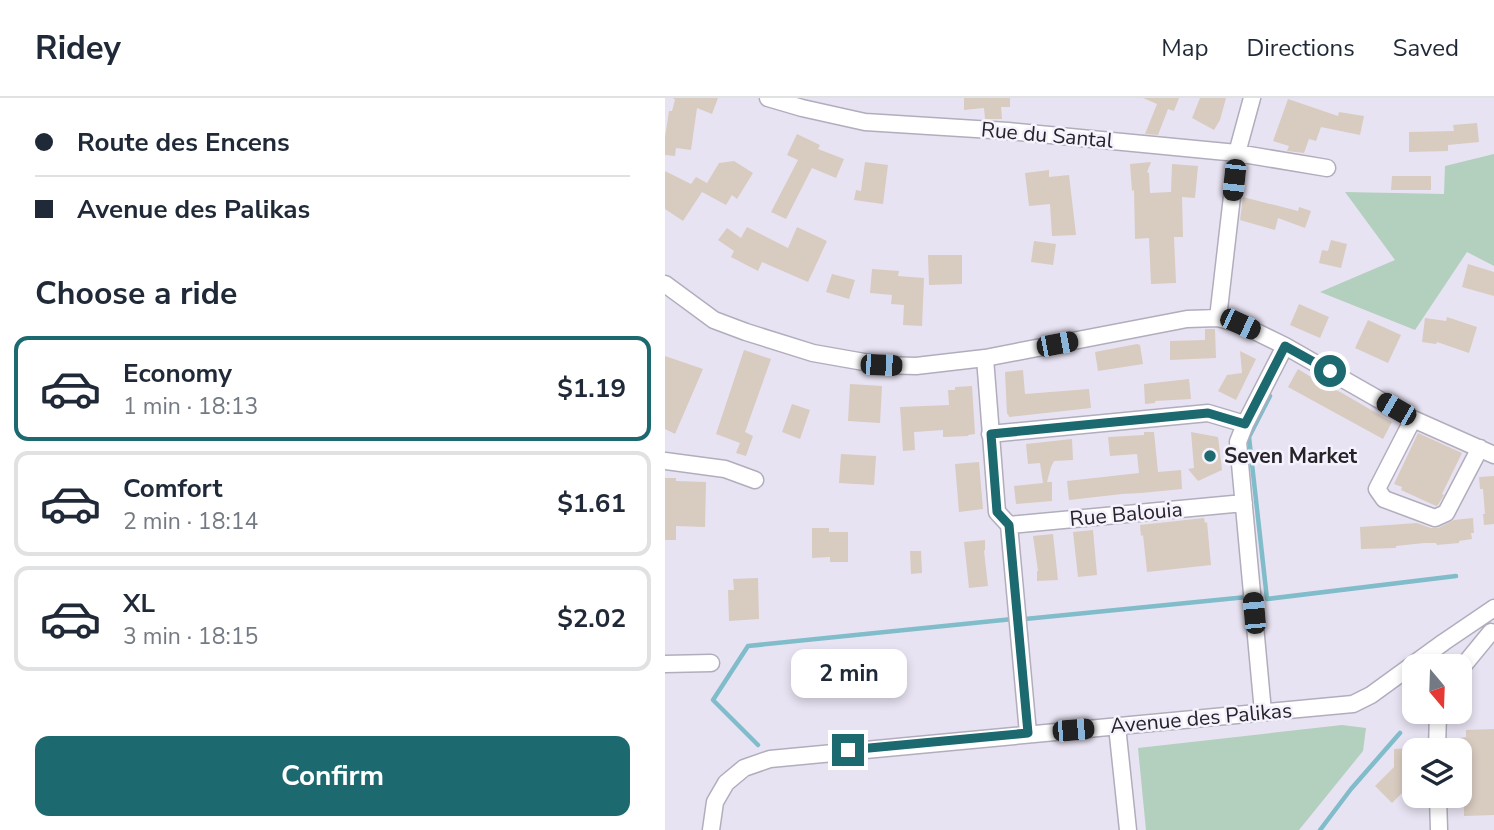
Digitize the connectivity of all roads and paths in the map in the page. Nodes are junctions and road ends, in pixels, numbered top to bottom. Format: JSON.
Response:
{"nodes":[{"id":1,"x":768,"y":98,"type":"edge"},
{"id":2,"x":1252,"y":98,"type":"edge"},
{"id":3,"x":1237,"y":153,"type":"junction"},
{"id":4,"x":1327,"y":168,"type":"dead end"},
{"id":5,"x":665,"y":284,"type":"edge"},
{"id":6,"x":1218,"y":318,"type":"junction"},
{"id":7,"x":1285,"y":346,"type":"junction"},
{"id":8,"x":985,"y":358,"type":"junction"},
{"id":9,"x":1413,"y":419,"type":"junction"},
{"id":10,"x":1245,"y":424,"type":"junction"},
{"id":11,"x":991,"y":434,"type":"junction"},
{"id":12,"x":1487,"y":451,"type":"edge"},
{"id":13,"x":665,"y":461,"type":"edge"},
{"id":14,"x":755,"y":480,"type":"dead end"},
{"id":15,"x":1244,"y":503,"type":"junction"},
{"id":16,"x":1009,"y":525,"type":"junction"},
{"id":17,"x":1494,"y":608,"type":"edge"},
{"id":18,"x":1491,"y":632,"type":"dead end"},
{"id":19,"x":1444,"y":642,"type":"junction"},
{"id":20,"x":1453,"y":654,"type":"edge"},
{"id":21,"x":1472,"y":655,"type":"edge"},
{"id":22,"x":711,"y":663,"type":"dead end"},
{"id":23,"x":665,"y":664,"type":"edge"},
{"id":24,"x":1263,"y":712,"type":"junction"},
{"id":25,"x":1117,"y":726,"type":"junction"},
{"id":26,"x":1028,"y":733,"type":"junction"},
{"id":27,"x":1438,"y":808,"type":"edge"},
{"id":28,"x":711,"y":830,"type":"edge"},
{"id":29,"x":1128,"y":830,"type":"edge"},
{"id":30,"x":1439,"y":830,"type":"edge"}],
"edges":[{"from":1,"to":3,"type":"street","name":"Rue du Santal"},
{"from":2,"to":3,"type":"street"},
{"from":3,"to":4,"type":"street","name":"Rue du Santal"},
{"from":3,"to":6,"type":"street"},
{"from":5,"to":8,"type":"street"},
{"from":6,"to":7,"type":"street"},
{"from":6,"to":8,"type":"street"},
{"from":7,"to":9,"type":"street"},
{"from":7,"to":10,"type":"street"},
{"from":8,"to":11,"type":"street"},
{"from":9,"to":12,"type":"street"},
{"from":9,"to":12,"type":"street"},
{"from":10,"to":11,"type":"street"},
{"from":10,"to":15,"type":"street"},
{"from":11,"to":16,"type":"street"},
{"from":13,"to":14,"type":"street"},
{"from":15,"to":16,"type":"street","name":"Rue Balouia"},
{"from":15,"to":24,"type":"street"},
{"from":16,"to":26,"type":"street"},
{"from":17,"to":19,"type":"street","name":"Avenue des Palikas"},
{"from":18,"to":21,"type":"street"},
{"from":19,"to":20,"type":"street"},
{"from":19,"to":24,"type":"street","name":"Avenue des Palikas"},
{"from":22,"to":23,"type":"street"},
{"from":24,"to":25,"type":"street","name":"Avenue des Palikas"},
{"from":25,"to":26,"type":"street","name":"Avenue des Palikas"},
{"from":25,"to":29,"type":"street"},
{"from":26,"to":28,"type":"street","name":"Avenue des Palikas"},
{"from":27,"to":30,"type":"street"}]}
